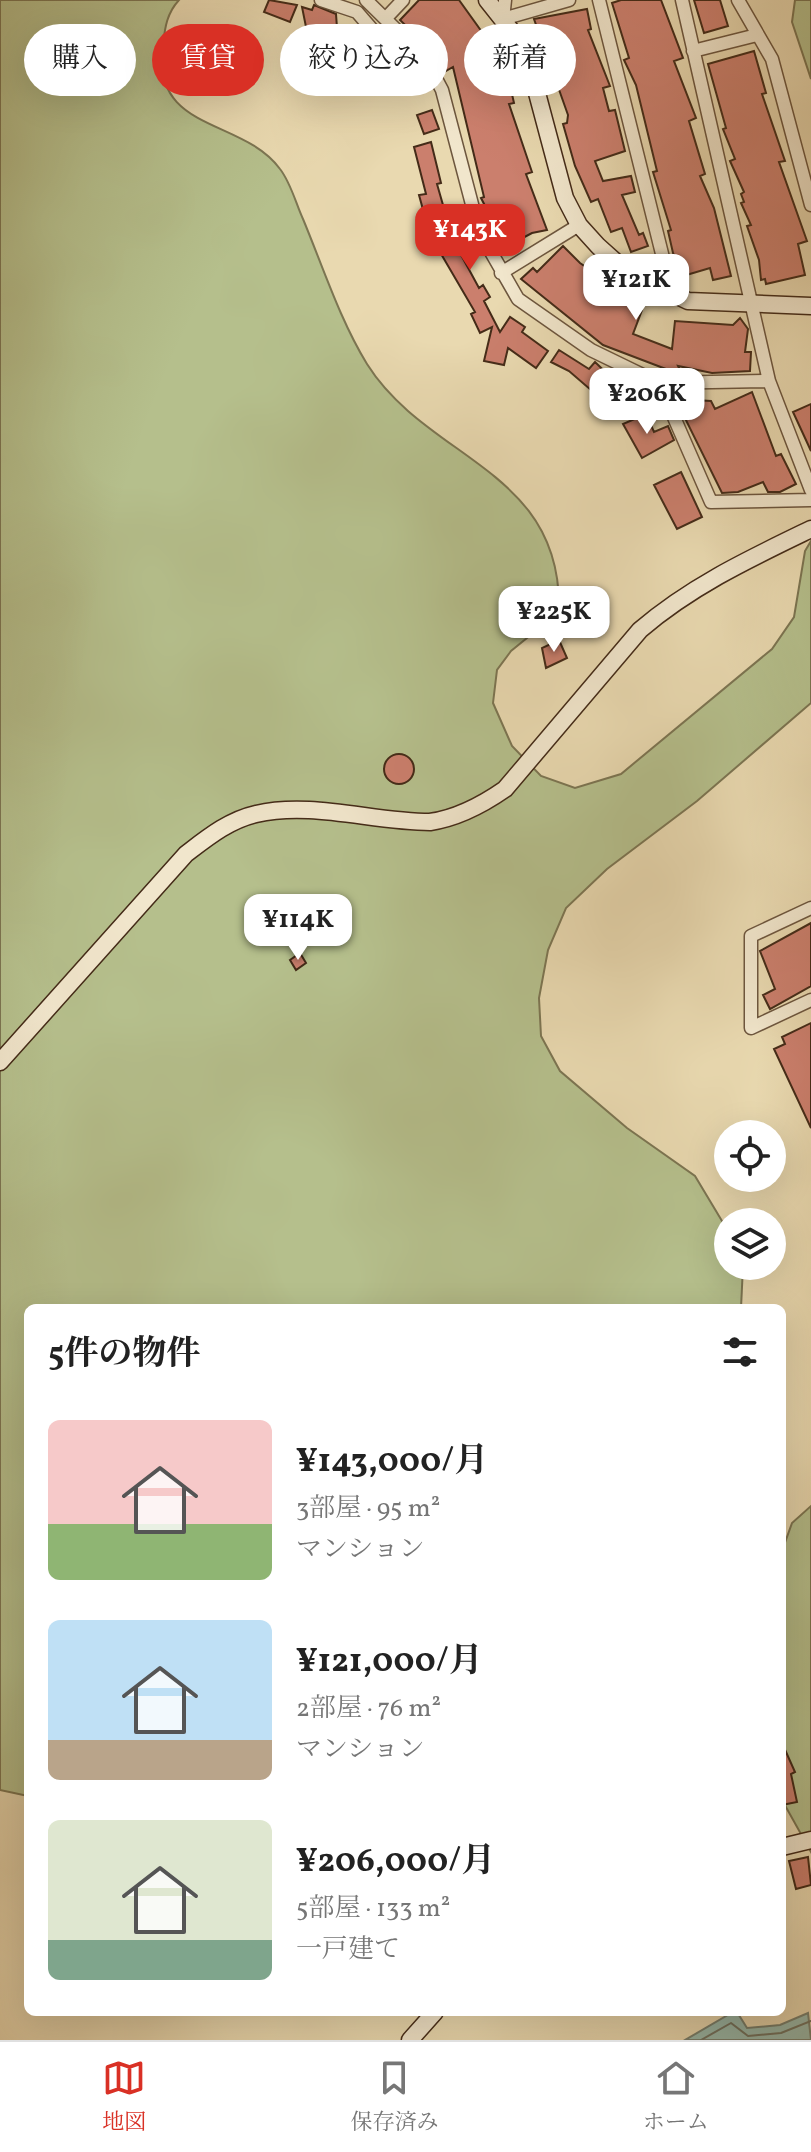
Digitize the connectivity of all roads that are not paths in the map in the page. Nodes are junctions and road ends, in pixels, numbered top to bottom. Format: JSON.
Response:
{"nodes":[{"id":1,"x":321,"y":0,"type":"edge"},
{"id":2,"x":366,"y":0,"type":"edge"},
{"id":3,"x":403,"y":0,"type":"edge"},
{"id":4,"x":487,"y":0,"type":"edge"},
{"id":5,"x":505,"y":0,"type":"edge"},
{"id":6,"x":569,"y":0,"type":"edge"},
{"id":7,"x":599,"y":0,"type":"edge"},
{"id":8,"x":682,"y":0,"type":"edge"},
{"id":9,"x":738,"y":0,"type":"edge"},
{"id":10,"x":386,"y":18,"type":"junction"},
{"id":11,"x":503,"y":19,"type":"junction"},
{"id":12,"x":367,"y":24,"type":"edge"},
{"id":13,"x":757,"y":35,"type":"junction"},
{"id":14,"x":693,"y":51,"type":"junction"},
{"id":15,"x":811,"y":205,"type":"edge"},
{"id":16,"x":579,"y":225,"type":"junction"},
{"id":17,"x":501,"y":273,"type":"junction"},
{"id":18,"x":672,"y":294,"type":"junction"},
{"id":19,"x":752,"y":302,"type":"junction"},
{"id":20,"x":811,"y":306,"type":"edge"},
{"id":21,"x":769,"y":381,"type":"junction"},
{"id":22,"x":659,"y":383,"type":"junction"},
{"id":23,"x":811,"y":490,"type":"edge"},
{"id":24,"x":811,"y":500,"type":"edge"},
{"id":25,"x":811,"y":529,"type":"edge"},
{"id":26,"x":811,"y":908,"type":"edge"},
{"id":27,"x":811,"y":1000,"type":"edge"},
{"id":28,"x":0,"y":1062,"type":"edge"},
{"id":29,"x":811,"y":1840,"type":"edge"},
{"id":30,"x":786,"y":1846,"type":"edge"},
{"id":31,"x":431,"y":2016,"type":"edge"},
{"id":32,"x":410,"y":2040,"type":"edge"}],
"edges":[{"from":1,"to":12,"type":"street"},
{"from":2,"to":10,"type":"street"},
{"from":3,"to":10,"type":"street"},
{"from":4,"to":11,"type":"street"},
{"from":5,"to":11,"type":"street"},
{"from":6,"to":11,"type":"street"},
{"from":7,"to":18,"type":"street"},
{"from":8,"to":14,"type":"street"},
{"from":9,"to":13,"type":"street"},
{"from":10,"to":17,"type":"street"},
{"from":11,"to":16,"type":"street"},
{"from":13,"to":14,"type":"street"},
{"from":13,"to":15,"type":"street"},
{"from":14,"to":19,"type":"street"},
{"from":16,"to":17,"type":"street"},
{"from":16,"to":18,"type":"street"},
{"from":17,"to":22,"type":"street"},
{"from":18,"to":19,"type":"street"},
{"from":19,"to":20,"type":"street"},
{"from":19,"to":21,"type":"street"},
{"from":21,"to":22,"type":"street"},
{"from":21,"to":23,"type":"street"},
{"from":22,"to":24,"type":"street"},
{"from":25,"to":28,"type":"street"},
{"from":26,"to":27,"type":"street"},
{"from":29,"to":30,"type":"street"},
{"from":31,"to":32,"type":"street"}]}
